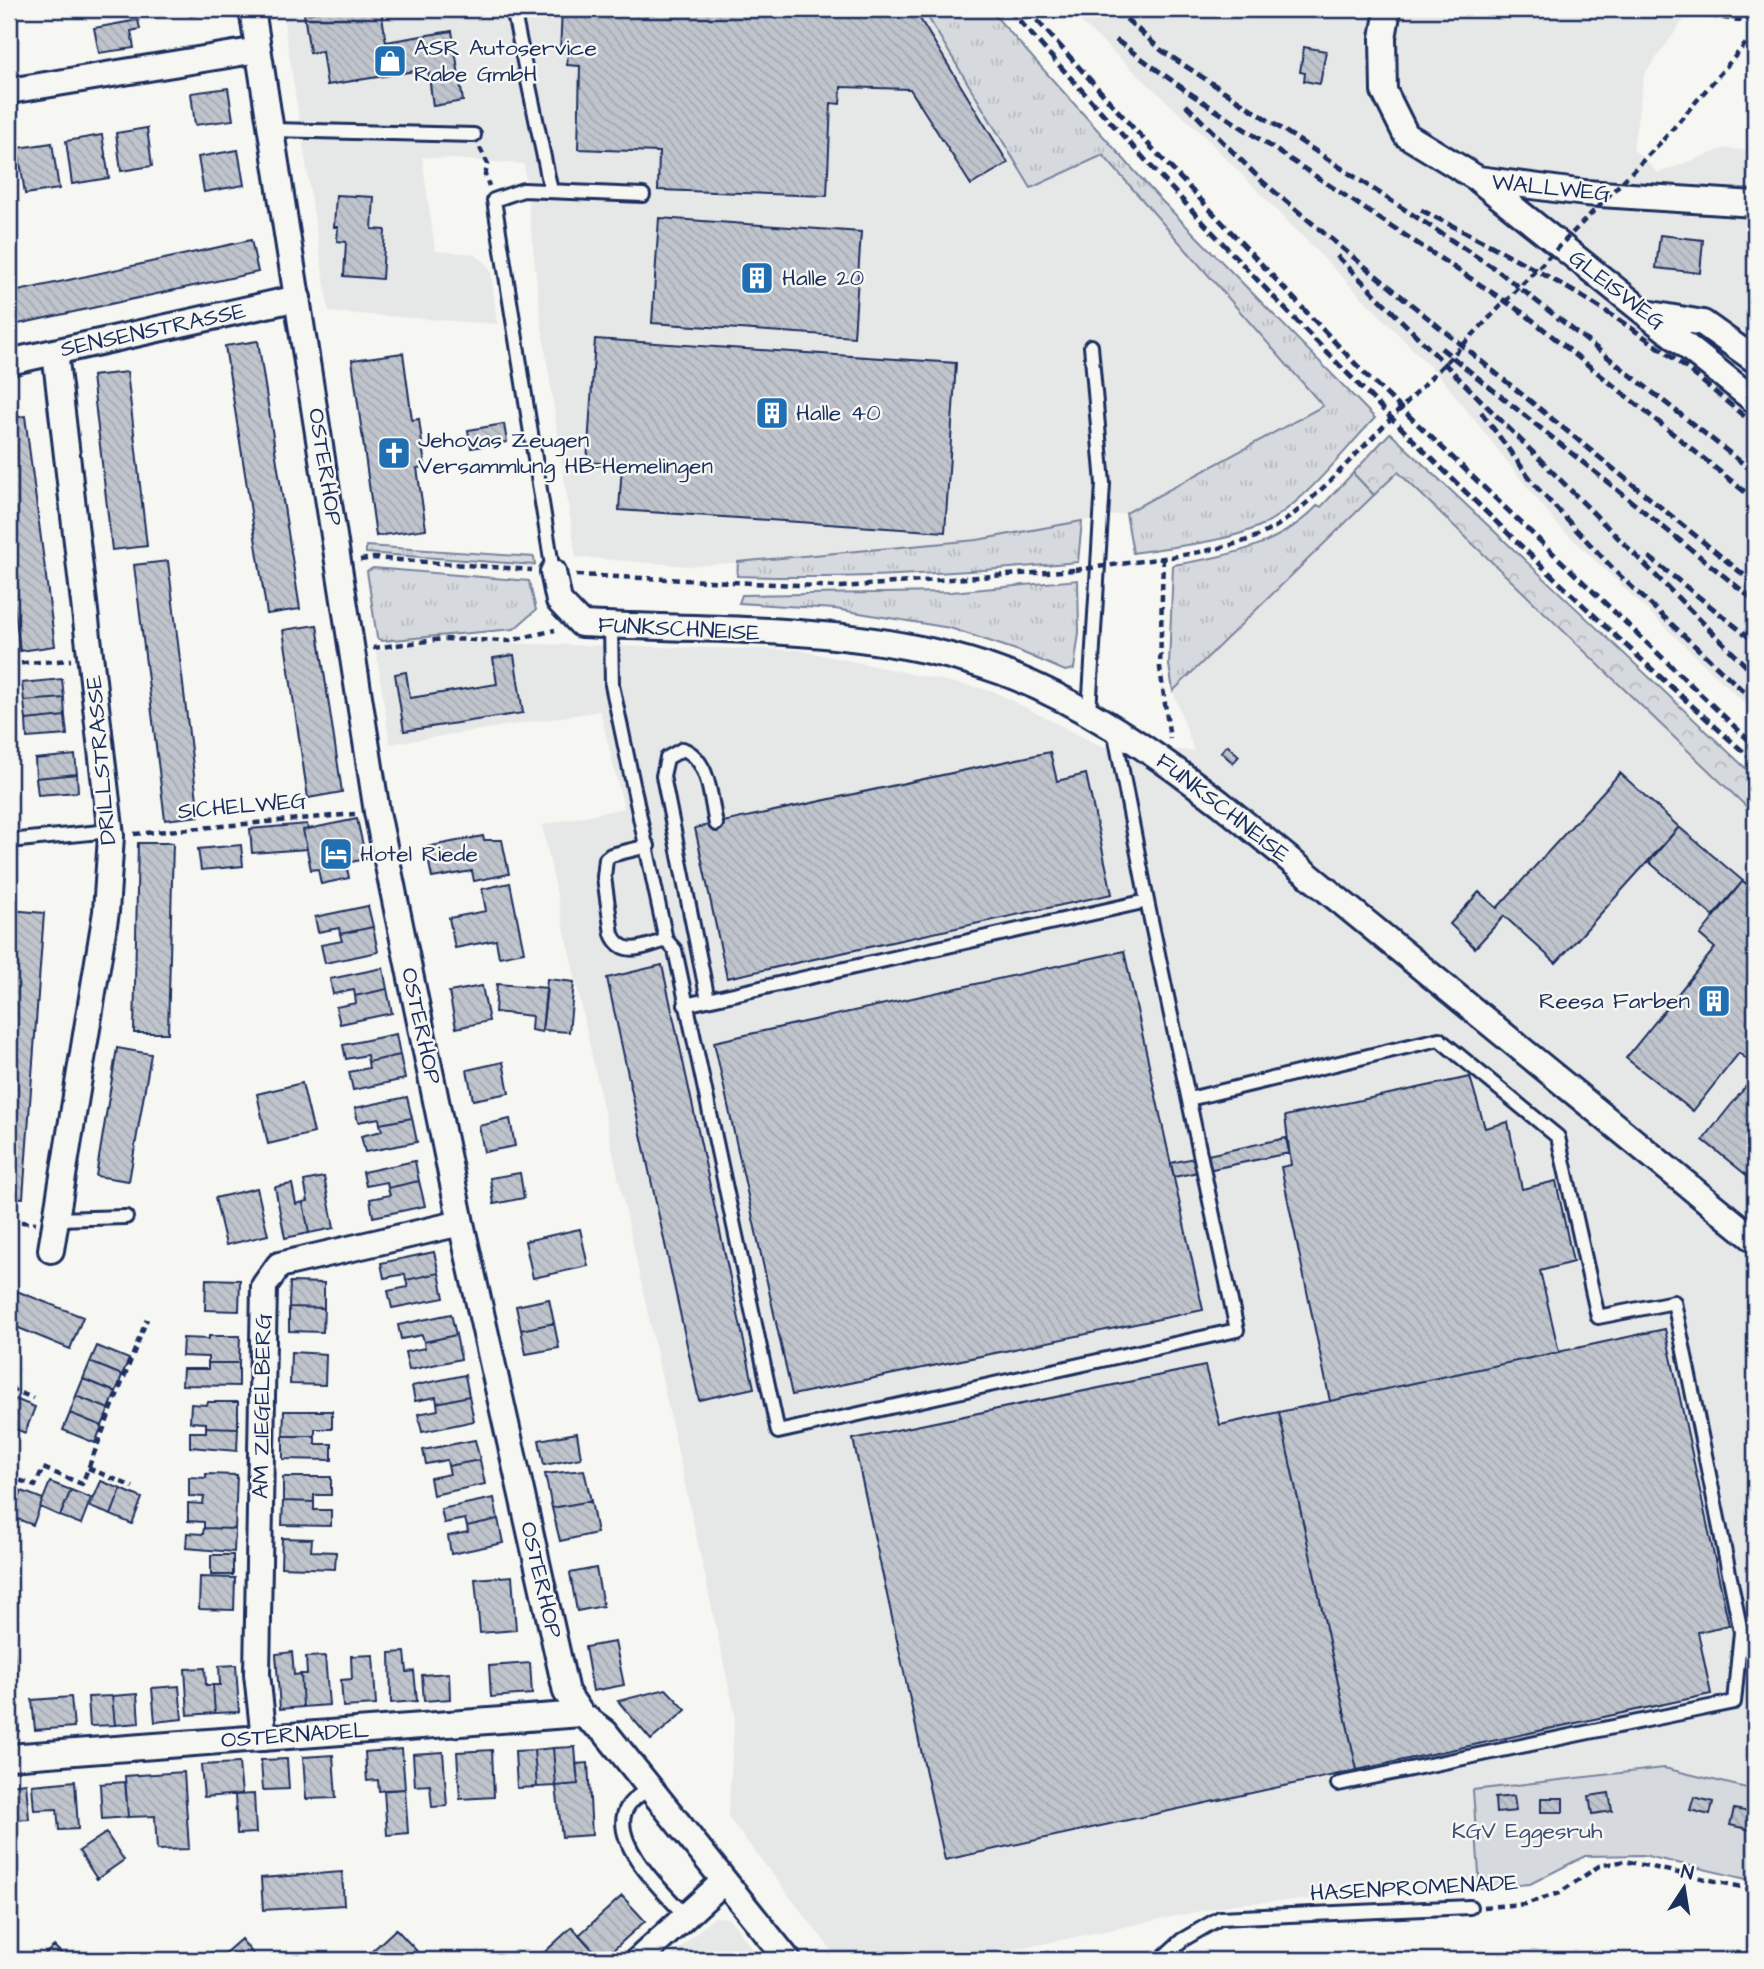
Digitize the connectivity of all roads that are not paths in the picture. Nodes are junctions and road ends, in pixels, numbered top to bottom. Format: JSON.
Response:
{"nodes":[{"id":1,"x":252,"y":9,"type":"edge"},
{"id":2,"x":513,"y":9,"type":"edge"},
{"id":3,"x":1388,"y":9,"type":"edge"},
{"id":4,"x":258,"y":50,"type":"junction"},
{"id":5,"x":9,"y":91,"type":"edge"},
{"id":6,"x":273,"y":130,"type":"junction"},
{"id":7,"x":474,"y":135,"type":"road end"},
{"id":8,"x":1478,"y":180,"type":"junction"},
{"id":9,"x":551,"y":191,"type":"junction"},
{"id":10,"x":643,"y":194,"type":"dead end"},
{"id":11,"x":1755,"y":204,"type":"edge"},
{"id":12,"x":298,"y":298,"type":"junction"},
{"id":13,"x":1647,"y":313,"type":"junction"},
{"id":14,"x":1091,"y":346,"type":"dead end"},
{"id":15,"x":55,"y":352,"type":"junction"},
{"id":16,"x":1755,"y":360,"type":"edge"},
{"id":17,"x":9,"y":362,"type":"edge"},
{"id":18,"x":1755,"y":401,"type":"edge"},
{"id":19,"x":553,"y":572,"type":"joint"},
{"id":20,"x":611,"y":625,"type":"junction"},
{"id":21,"x":1089,"y":712,"type":"junction"},
{"id":22,"x":1114,"y":729,"type":"junction"},
{"id":23,"x":716,"y":824,"type":"dead end"},
{"id":24,"x":110,"y":833,"type":"junction"},
{"id":25,"x":9,"y":841,"type":"edge"},
{"id":26,"x":648,"y":846,"type":"junction"},
{"id":27,"x":1147,"y":901,"type":"junction"},
{"id":28,"x":666,"y":940,"type":"junction"},
{"id":29,"x":708,"y":1000,"type":"junction"},
{"id":30,"x":685,"y":1005,"type":"junction"},
{"id":31,"x":1189,"y":1099,"type":"junction"},
{"id":32,"x":127,"y":1217,"type":"dead end"},
{"id":33,"x":56,"y":1219,"type":"junction"},
{"id":34,"x":461,"y":1223,"type":"junction"},
{"id":35,"x":1755,"y":1240,"type":"edge"},
{"id":36,"x":51,"y":1250,"type":"dead end"},
{"id":37,"x":581,"y":1714,"type":"junction"},
{"id":38,"x":264,"y":1738,"type":"junction"},
{"id":39,"x":9,"y":1757,"type":"edge"},
{"id":40,"x":1338,"y":1784,"type":"dead end"},
{"id":41,"x":649,"y":1788,"type":"junction"},
{"id":42,"x":723,"y":1882,"type":"junction"},
{"id":43,"x":1470,"y":1907,"type":"road end"},
{"id":44,"x":686,"y":1916,"type":"junction"},
{"id":45,"x":638,"y":1960,"type":"edge"},
{"id":46,"x":788,"y":1960,"type":"edge"},
{"id":47,"x":1160,"y":1960,"type":"edge"}],
"edges":[{"from":1,"to":4,"type":"street","name":"OSTERHOP"},
{"from":2,"to":9,"type":"lane"},
{"from":3,"to":8,"type":"street","name":"WALLWEG"},
{"from":4,"to":5,"type":"street"},
{"from":4,"to":6,"type":"street","name":"OSTERHOP"},
{"from":6,"to":7,"type":"lane"},
{"from":6,"to":12,"type":"street","name":"OSTERHOP"},
{"from":8,"to":11,"type":"street","name":"WALLWEG"},
{"from":8,"to":13,"type":"street","name":"GLEISWEG"},
{"from":9,"to":10,"type":"lane"},
{"from":9,"to":19,"type":"lane","name":"FUNKSCHNEISE"},
{"from":12,"to":15,"type":"street","name":"SENSENSTRASSE"},
{"from":12,"to":34,"type":"street","name":"OSTERHOP"},
{"from":13,"to":16,"type":"street"},
{"from":13,"to":18,"type":"street","name":"GLEISWEG"},
{"from":14,"to":21,"type":"lane"},
{"from":15,"to":17,"type":"street","name":"SENSENSTRASSE"},
{"from":15,"to":24,"type":"street","name":"DRILLSTRASSE"},
{"from":19,"to":20,"type":"street","name":"FUNKSCHNEISE"},
{"from":20,"to":21,"type":"street","name":"FUNKSCHNEISE"},
{"from":20,"to":26,"type":"lane"},
{"from":21,"to":22,"type":"street","name":"FUNKSCHNEISE"},
{"from":22,"to":27,"type":"lane"},
{"from":22,"to":35,"type":"street","name":"FUNKSCHNEISE"},
{"from":23,"to":29,"type":"lane"},
{"from":24,"to":25,"type":"lane"},
{"from":24,"to":33,"type":"street","name":"DRILLSTRASSE"},
{"from":26,"to":28,"type":"lane"},
{"from":26,"to":28,"type":"lane"},
{"from":27,"to":29,"type":"lane"},
{"from":27,"to":31,"type":"lane"},
{"from":28,"to":30,"type":"lane"},
{"from":29,"to":30,"type":"lane"},
{"from":30,"to":31,"type":"lane"},
{"from":31,"to":40,"type":"lane"},
{"from":32,"to":33,"type":"lane"},
{"from":33,"to":36,"type":"street","name":"DRILLSTRASSE"},
{"from":34,"to":37,"type":"street","name":"OSTERHOP"},
{"from":34,"to":38,"type":"street","name":"AM ZIEGELBERG"},
{"from":37,"to":38,"type":"street","name":"OSTERNADEL"},
{"from":37,"to":41,"type":"street","name":"OSTERHOP"},
{"from":38,"to":39,"type":"street","name":"OSTERNADEL"},
{"from":41,"to":42,"type":"street","name":"OSTERHOP"},
{"from":41,"to":44,"type":"lane"},
{"from":42,"to":44,"type":"street"},
{"from":42,"to":46,"type":"street","name":"OSTERHOP"},
{"from":43,"to":47,"type":"lane","name":"HASENPROMENADE"},
{"from":44,"to":45,"type":"street"}]}
